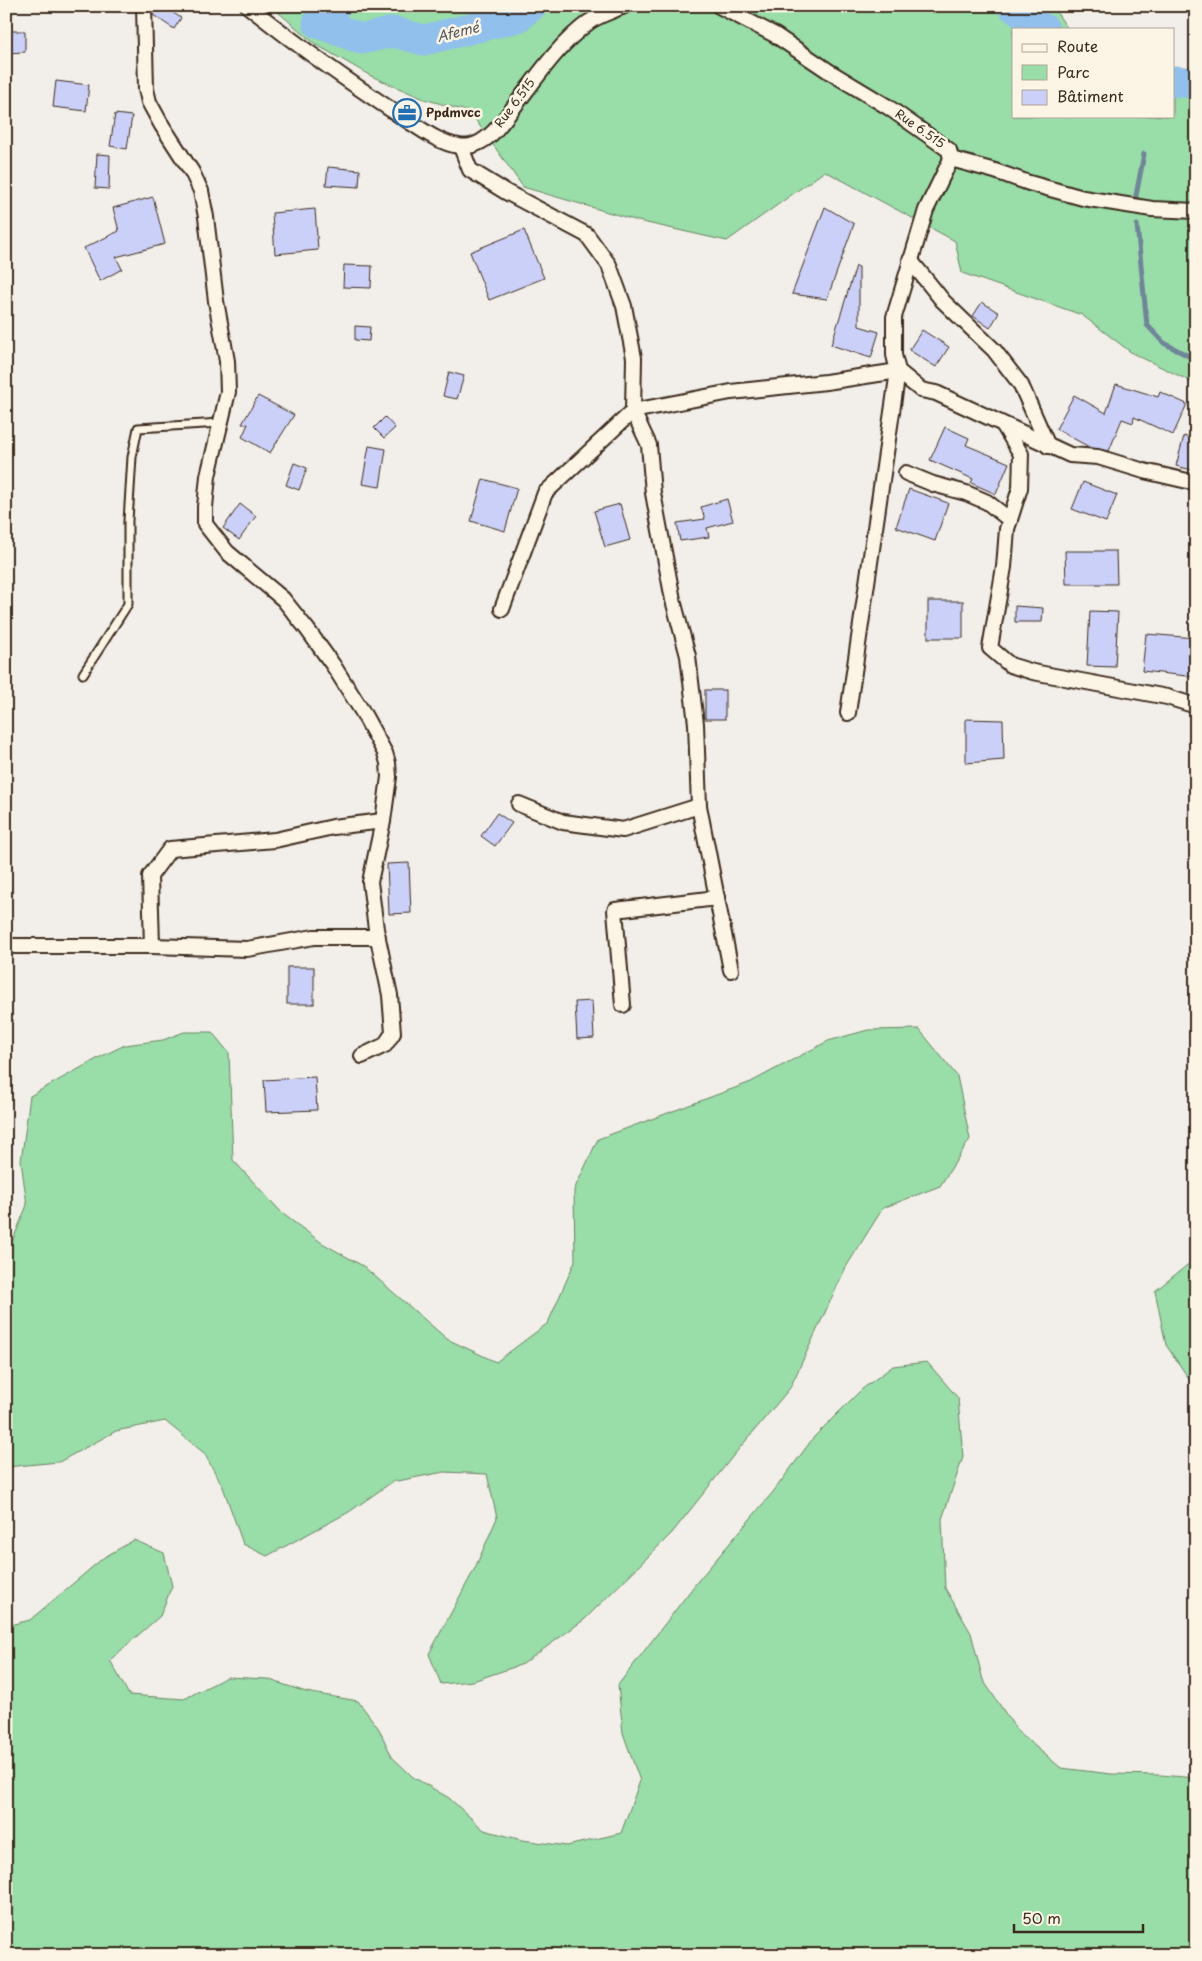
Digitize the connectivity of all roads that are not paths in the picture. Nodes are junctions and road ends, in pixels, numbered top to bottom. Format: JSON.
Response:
{"nodes":[{"id":1,"x":144,"y":6,"type":"edge"},
{"id":2,"x":248,"y":6,"type":"edge"},
{"id":3,"x":624,"y":6,"type":"edge"},
{"id":4,"x":719,"y":6,"type":"edge"},
{"id":5,"x":461,"y":147,"type":"junction"},
{"id":6,"x":951,"y":159,"type":"junction"},
{"id":7,"x":1196,"y":211,"type":"edge"},
{"id":8,"x":910,"y":260,"type":"junction"},
{"id":9,"x":898,"y":371,"type":"junction"},
{"id":10,"x":633,"y":410,"type":"junction"},
{"id":11,"x":221,"y":423,"type":"junction"},
{"id":12,"x":1004,"y":426,"type":"junction"},
{"id":13,"x":1048,"y":446,"type":"junction"},
{"id":14,"x":906,"y":472,"type":"dead end"},
{"id":15,"x":1196,"y":483,"type":"edge"},
{"id":16,"x":1010,"y":520,"type":"junction"},
{"id":17,"x":502,"y":609,"type":"dead end"},
{"id":18,"x":83,"y":674,"type":"dead end"},
{"id":19,"x":1196,"y":706,"type":"edge"},
{"id":20,"x":848,"y":713,"type":"dead end"},
{"id":21,"x":519,"y":804,"type":"dead end"},
{"id":22,"x":699,"y":806,"type":"junction"},
{"id":23,"x":383,"y":821,"type":"junction"},
{"id":24,"x":717,"y":898,"type":"junction"},
{"id":25,"x":378,"y":937,"type":"junction"},
{"id":26,"x":6,"y":946,"type":"edge"},
{"id":27,"x":152,"y":946,"type":"junction"},
{"id":28,"x":731,"y":970,"type":"dead end"},
{"id":29,"x":623,"y":1005,"type":"dead end"},
{"id":30,"x":362,"y":1056,"type":"dead end"}],
"edges":[{"from":1,"to":11,"type":"street"},
{"from":2,"to":5,"type":"street"},
{"from":3,"to":5,"type":"street","name":"Rue 6.515"},
{"from":4,"to":6,"type":"street","name":"Rue 6.515"},
{"from":5,"to":10,"type":"street"},
{"from":6,"to":7,"type":"street","name":"Rue 6.515"},
{"from":6,"to":8,"type":"street"},
{"from":8,"to":9,"type":"street"},
{"from":8,"to":13,"type":"street"},
{"from":9,"to":10,"type":"street"},
{"from":9,"to":12,"type":"street"},
{"from":9,"to":20,"type":"street"},
{"from":10,"to":17,"type":"street"},
{"from":10,"to":22,"type":"street"},
{"from":11,"to":18,"type":"lane"},
{"from":11,"to":23,"type":"street"},
{"from":12,"to":13,"type":"street"},
{"from":12,"to":16,"type":"street"},
{"from":13,"to":15,"type":"street"},
{"from":14,"to":16,"type":"street"},
{"from":16,"to":19,"type":"street"},
{"from":21,"to":22,"type":"street"},
{"from":22,"to":24,"type":"street"},
{"from":23,"to":25,"type":"street"},
{"from":23,"to":27,"type":"street"},
{"from":24,"to":28,"type":"street"},
{"from":24,"to":29,"type":"street"},
{"from":25,"to":27,"type":"street"},
{"from":25,"to":30,"type":"street"},
{"from":26,"to":27,"type":"street"}]}
